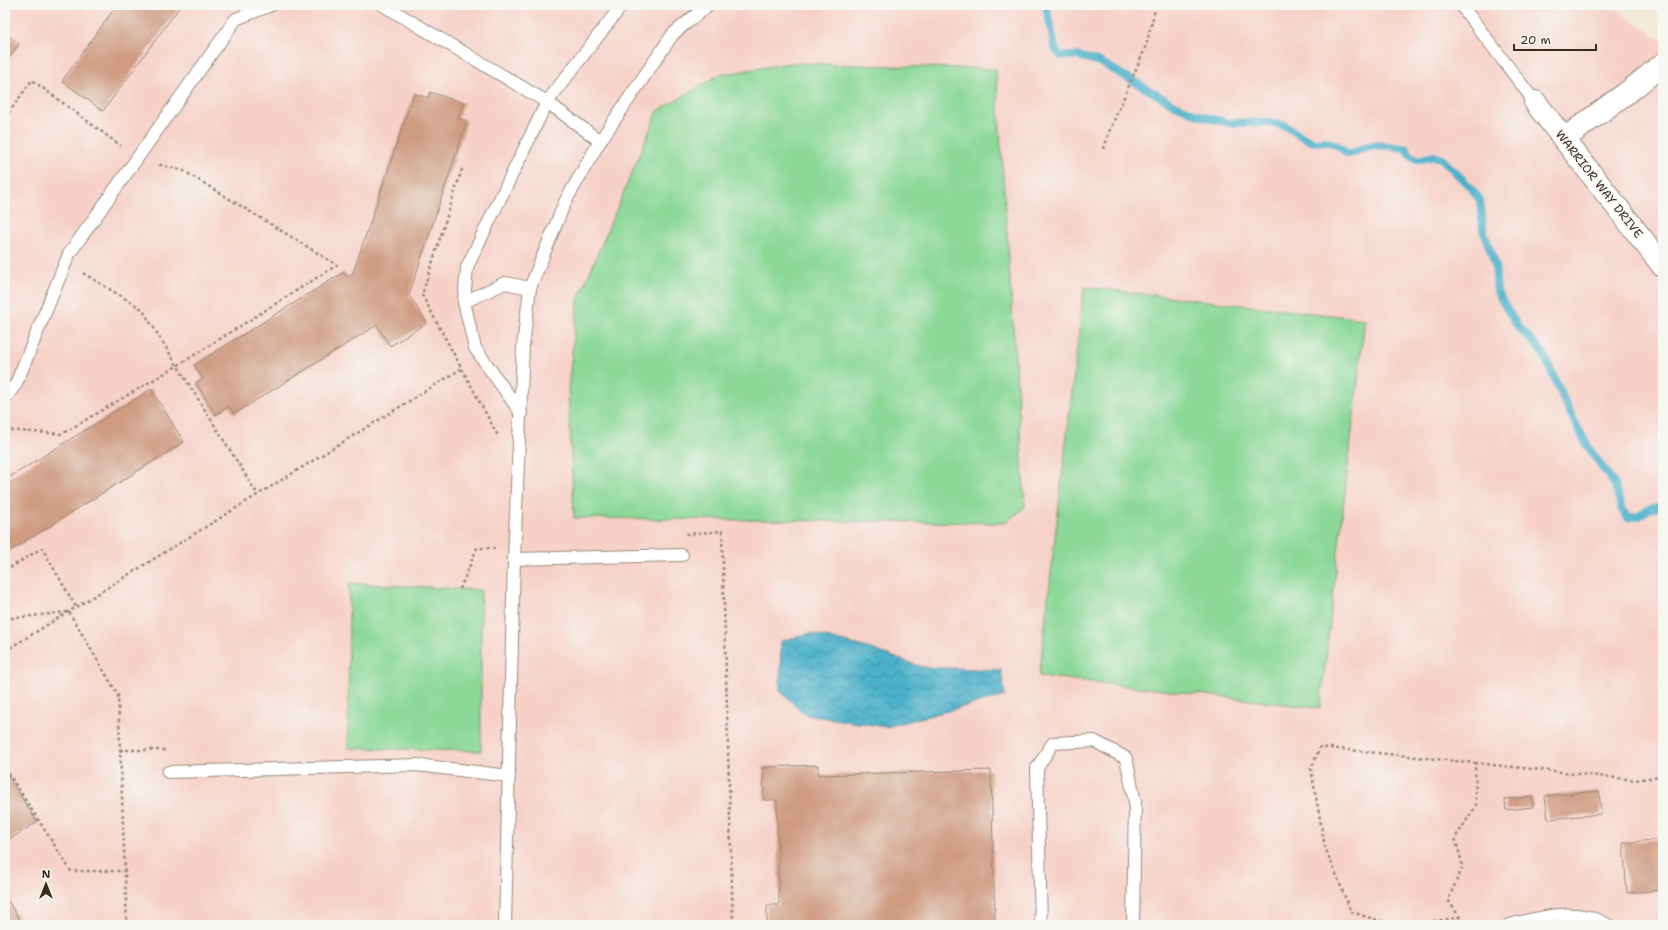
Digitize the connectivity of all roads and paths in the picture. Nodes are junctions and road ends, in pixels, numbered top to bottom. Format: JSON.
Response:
{"nodes":[{"id":1,"x":271,"y":5,"type":"edge"},
{"id":2,"x":383,"y":5,"type":"edge"},
{"id":3,"x":622,"y":5,"type":"edge"},
{"id":4,"x":708,"y":5,"type":"edge"},
{"id":5,"x":1156,"y":5,"type":"edge"},
{"id":6,"x":1461,"y":5,"type":"edge"},
{"id":7,"x":1663,"y":64,"type":"edge"},
{"id":8,"x":547,"y":102,"type":"junction"},
{"id":9,"x":1536,"y":102,"type":"joint"},
{"id":10,"x":5,"y":118,"type":"edge"},
{"id":11,"x":1564,"y":139,"type":"junction"},
{"id":12,"x":600,"y":141,"type":"junction"},
{"id":13,"x":1104,"y":149,"type":"dead end"},
{"id":14,"x":137,"y":158,"type":"junction"},
{"id":15,"x":66,"y":263,"type":"junction"},
{"id":16,"x":1663,"y":266,"type":"edge"},
{"id":17,"x":530,"y":288,"type":"junction"},
{"id":18,"x":464,"y":302,"type":"junction"},
{"id":19,"x":178,"y":366,"type":"junction"},
{"id":20,"x":461,"y":369,"type":"dead end"},
{"id":21,"x":5,"y":398,"type":"edge"},
{"id":22,"x":520,"y":413,"type":"junction"},
{"id":23,"x":5,"y":430,"type":"edge"},
{"id":24,"x":258,"y":495,"type":"junction"},
{"id":25,"x":682,"y":555,"type":"dead end"},
{"id":26,"x":514,"y":558,"type":"junction"},
{"id":27,"x":5,"y":571,"type":"edge"},
{"id":28,"x":76,"y":607,"type":"junction"},
{"id":29,"x":69,"y":612,"type":"junction"},
{"id":30,"x":5,"y":619,"type":"edge"},
{"id":31,"x":5,"y":651,"type":"edge"},
{"id":32,"x":1475,"y":763,"type":"junction"},
{"id":33,"x":5,"y":768,"type":"edge"},
{"id":34,"x":168,"y":772,"type":"dead end"},
{"id":35,"x":509,"y":776,"type":"junction"},
{"id":36,"x":1663,"y":776,"type":"edge"},
{"id":37,"x":124,"y":871,"type":"junction"},
{"id":38,"x":1461,"y":917,"type":"junction"},
{"id":39,"x":126,"y":925,"type":"edge"},
{"id":40,"x":505,"y":925,"type":"edge"},
{"id":41,"x":1041,"y":925,"type":"edge"},
{"id":42,"x":1133,"y":925,"type":"edge"},
{"id":43,"x":1394,"y":925,"type":"edge"},
{"id":44,"x":1410,"y":925,"type":"edge"},
{"id":45,"x":1465,"y":925,"type":"edge"},
{"id":46,"x":1510,"y":925,"type":"edge"},
{"id":47,"x":1608,"y":925,"type":"edge"}],
"edges":[{"from":1,"to":14,"type":"lane"},
{"from":2,"to":8,"type":"lane"},
{"from":3,"to":8,"type":"lane"},
{"from":4,"to":12,"type":"lane"},
{"from":5,"to":13,"type":"path"},
{"from":6,"to":9,"type":"lane"},
{"from":7,"to":11,"type":"street"},
{"from":8,"to":12,"type":"lane"},
{"from":8,"to":18,"type":"lane"},
{"from":9,"to":11,"type":"street","name":"WARRIOR WAY DRIVE"},
{"from":10,"to":14,"type":"path"},
{"from":11,"to":16,"type":"street","name":"WARRIOR WAY DRIVE"},
{"from":12,"to":17,"type":"lane"},
{"from":14,"to":15,"type":"lane"},
{"from":14,"to":19,"type":"path"},
{"from":15,"to":19,"type":"path"},
{"from":15,"to":21,"type":"lane"},
{"from":17,"to":18,"type":"lane"},
{"from":17,"to":22,"type":"lane"},
{"from":18,"to":22,"type":"lane"},
{"from":19,"to":23,"type":"path"},
{"from":19,"to":24,"type":"path"},
{"from":20,"to":24,"type":"path"},
{"from":22,"to":26,"type":"lane"},
{"from":24,"to":28,"type":"path"},
{"from":25,"to":26,"type":"lane"},
{"from":26,"to":35,"type":"lane"},
{"from":27,"to":28,"type":"path"},
{"from":28,"to":29,"type":"path"},
{"from":29,"to":30,"type":"path"},
{"from":29,"to":31,"type":"path"},
{"from":29,"to":37,"type":"path"},
{"from":32,"to":36,"type":"path"},
{"from":32,"to":38,"type":"path"},
{"from":32,"to":43,"type":"path"},
{"from":33,"to":37,"type":"path"},
{"from":34,"to":35,"type":"lane"},
{"from":35,"to":40,"type":"lane"},
{"from":37,"to":39,"type":"path"},
{"from":38,"to":44,"type":"path"},
{"from":38,"to":45,"type":"path"},
{"from":41,"to":42,"type":"lane"},
{"from":46,"to":47,"type":"lane"}]}
